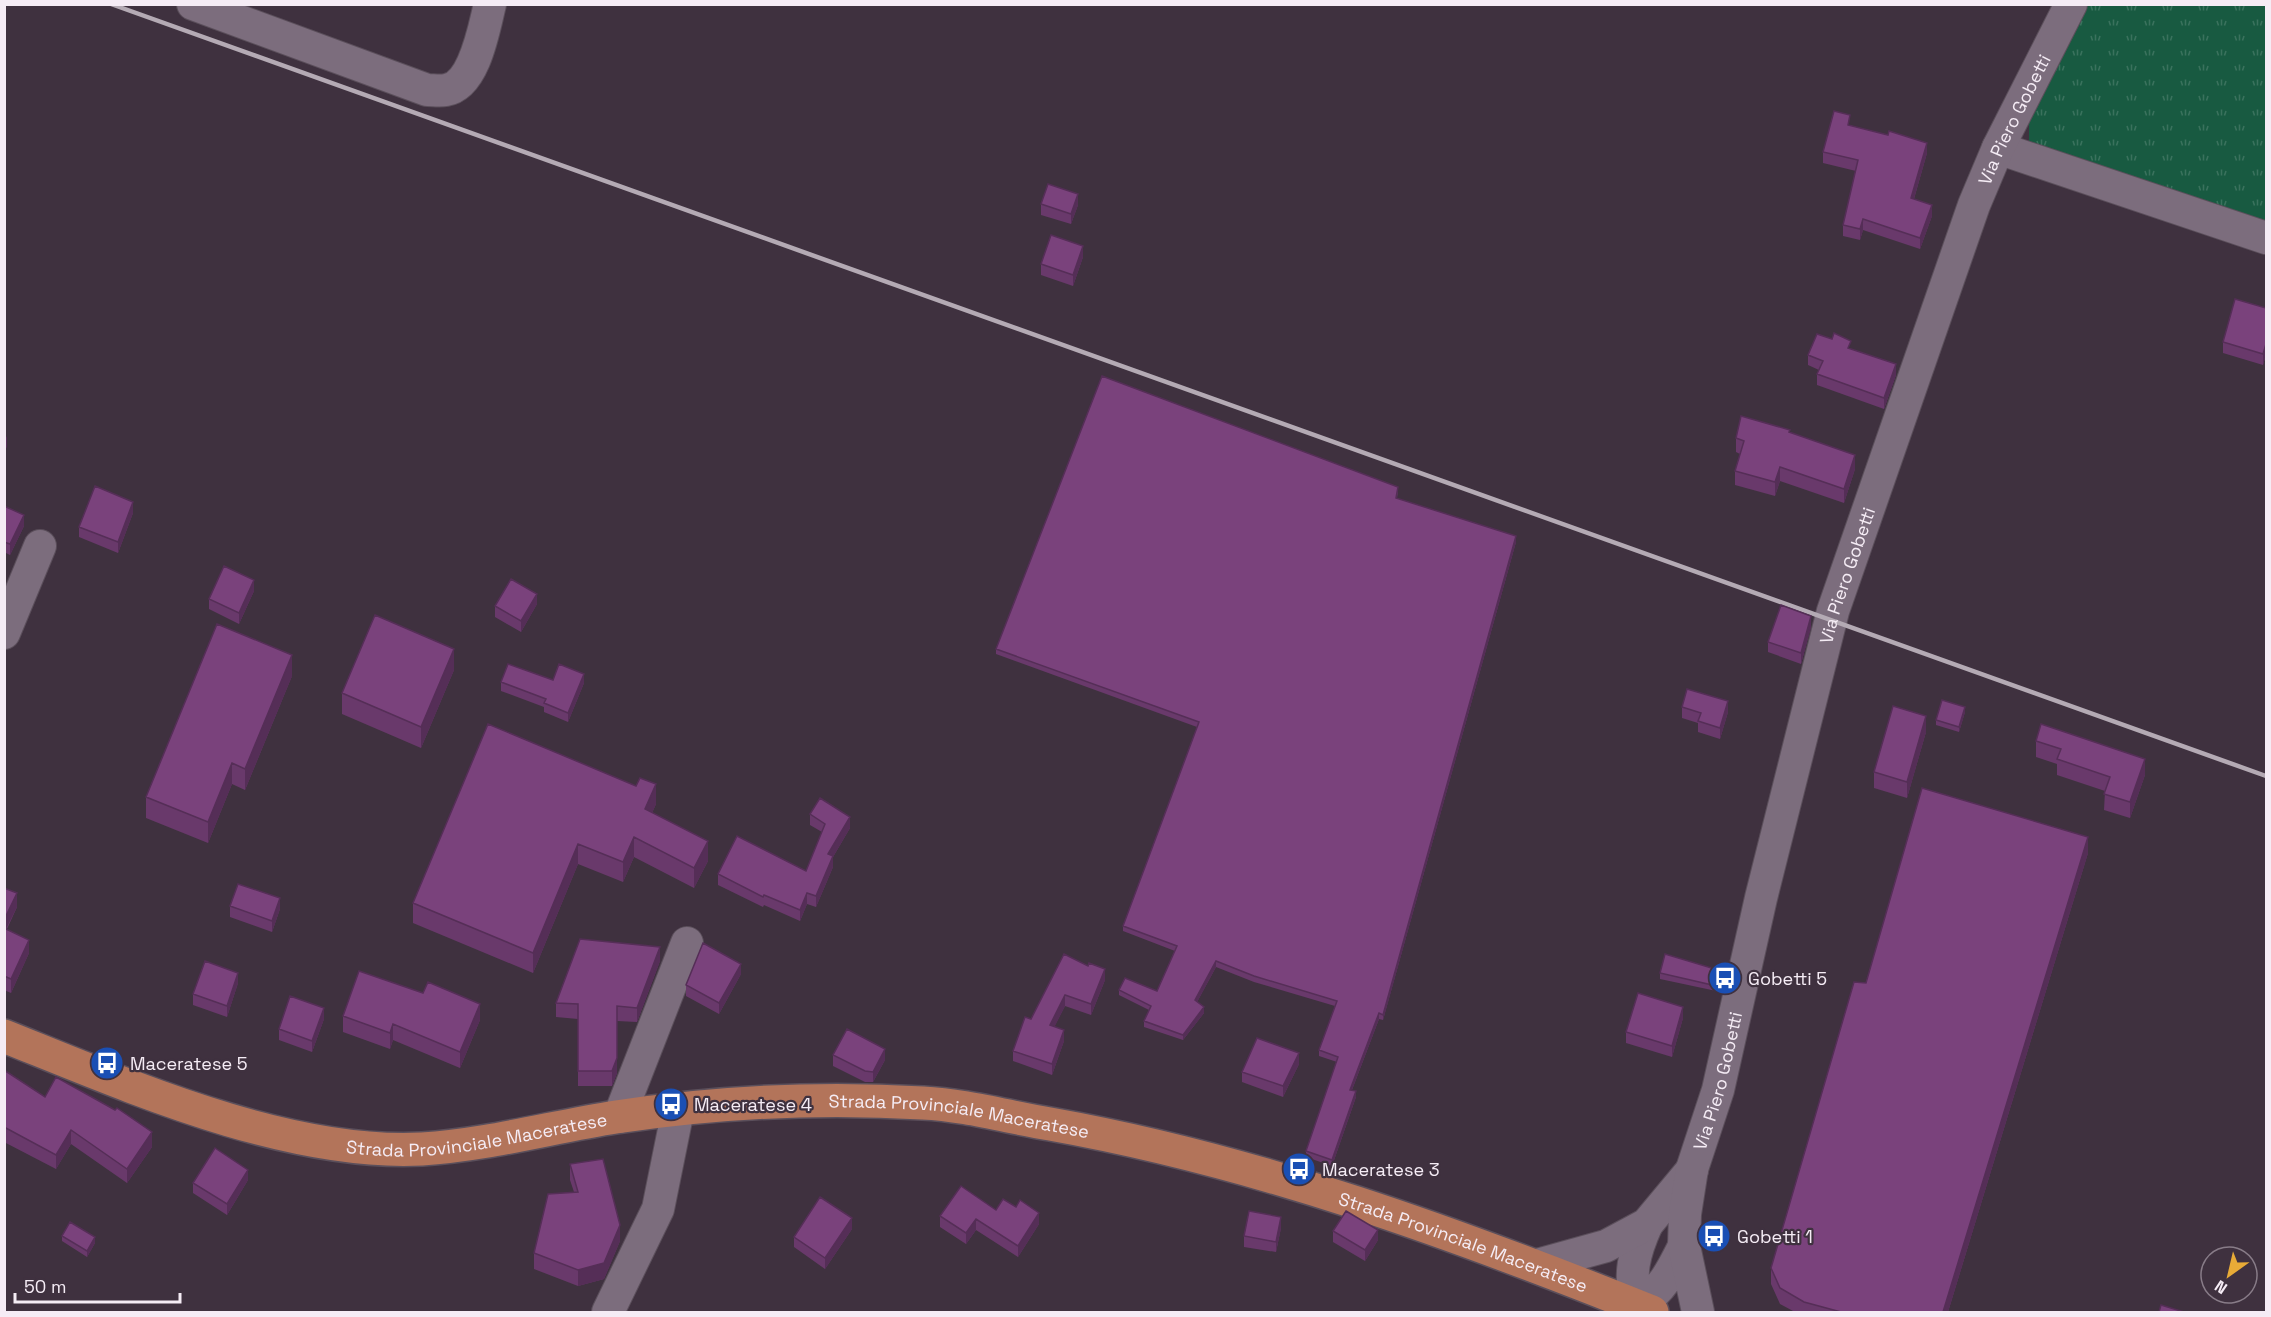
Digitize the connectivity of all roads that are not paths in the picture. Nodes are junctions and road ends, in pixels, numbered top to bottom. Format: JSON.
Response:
{"nodes":[{"id":1,"x":193,"y":4,"type":"edge"},
{"id":2,"x":490,"y":4,"type":"edge"},
{"id":3,"x":2071,"y":4,"type":"edge"},
{"id":4,"x":1998,"y":148,"type":"junction"},
{"id":5,"x":2266,"y":238,"type":"edge"},
{"id":6,"x":40,"y":546,"type":"dead end"},
{"id":7,"x":4,"y":633,"type":"edge"},
{"id":8,"x":687,"y":943,"type":"dead end"},
{"id":9,"x":4,"y":1036,"type":"edge"},
{"id":10,"x":678,"y":1110,"type":"junction"},
{"id":11,"x":619,"y":1117,"type":"junction"},
{"id":12,"x":1692,"y":1169,"type":"junction"},
{"id":13,"x":1647,"y":1224,"type":"junction"},
{"id":14,"x":1684,"y":1246,"type":"junction"},
{"id":15,"x":1534,"y":1266,"type":"junction"},
{"id":16,"x":1626,"y":1307,"type":"edge"},
{"id":17,"x":608,"y":1312,"type":"edge"},
{"id":18,"x":1698,"y":1312,"type":"edge"}],
"edges":[{"from":1,"to":2,"type":"street"},
{"from":3,"to":4,"type":"street","name":"Via Piero Gobetti"},
{"from":4,"to":5,"type":"street"},
{"from":4,"to":12,"type":"street","name":"Via Piero Gobetti"},
{"from":6,"to":7,"type":"street"},
{"from":8,"to":11,"type":"street"},
{"from":9,"to":11,"type":"main road","name":"Strada Provinciale Maceratese"},
{"from":10,"to":11,"type":"main road","name":"Strada Provinciale Maceratese"},
{"from":10,"to":15,"type":"main road","name":"Strada Provinciale Maceratese"},
{"from":10,"to":17,"type":"street"},
{"from":12,"to":13,"type":"street"},
{"from":12,"to":14,"type":"street"},
{"from":13,"to":15,"type":"street"},
{"from":13,"to":16,"type":"street"},
{"from":14,"to":16,"type":"street"},
{"from":14,"to":18,"type":"street"},
{"from":15,"to":16,"type":"main road","name":"Strada Provinciale Maceratese"}]}
